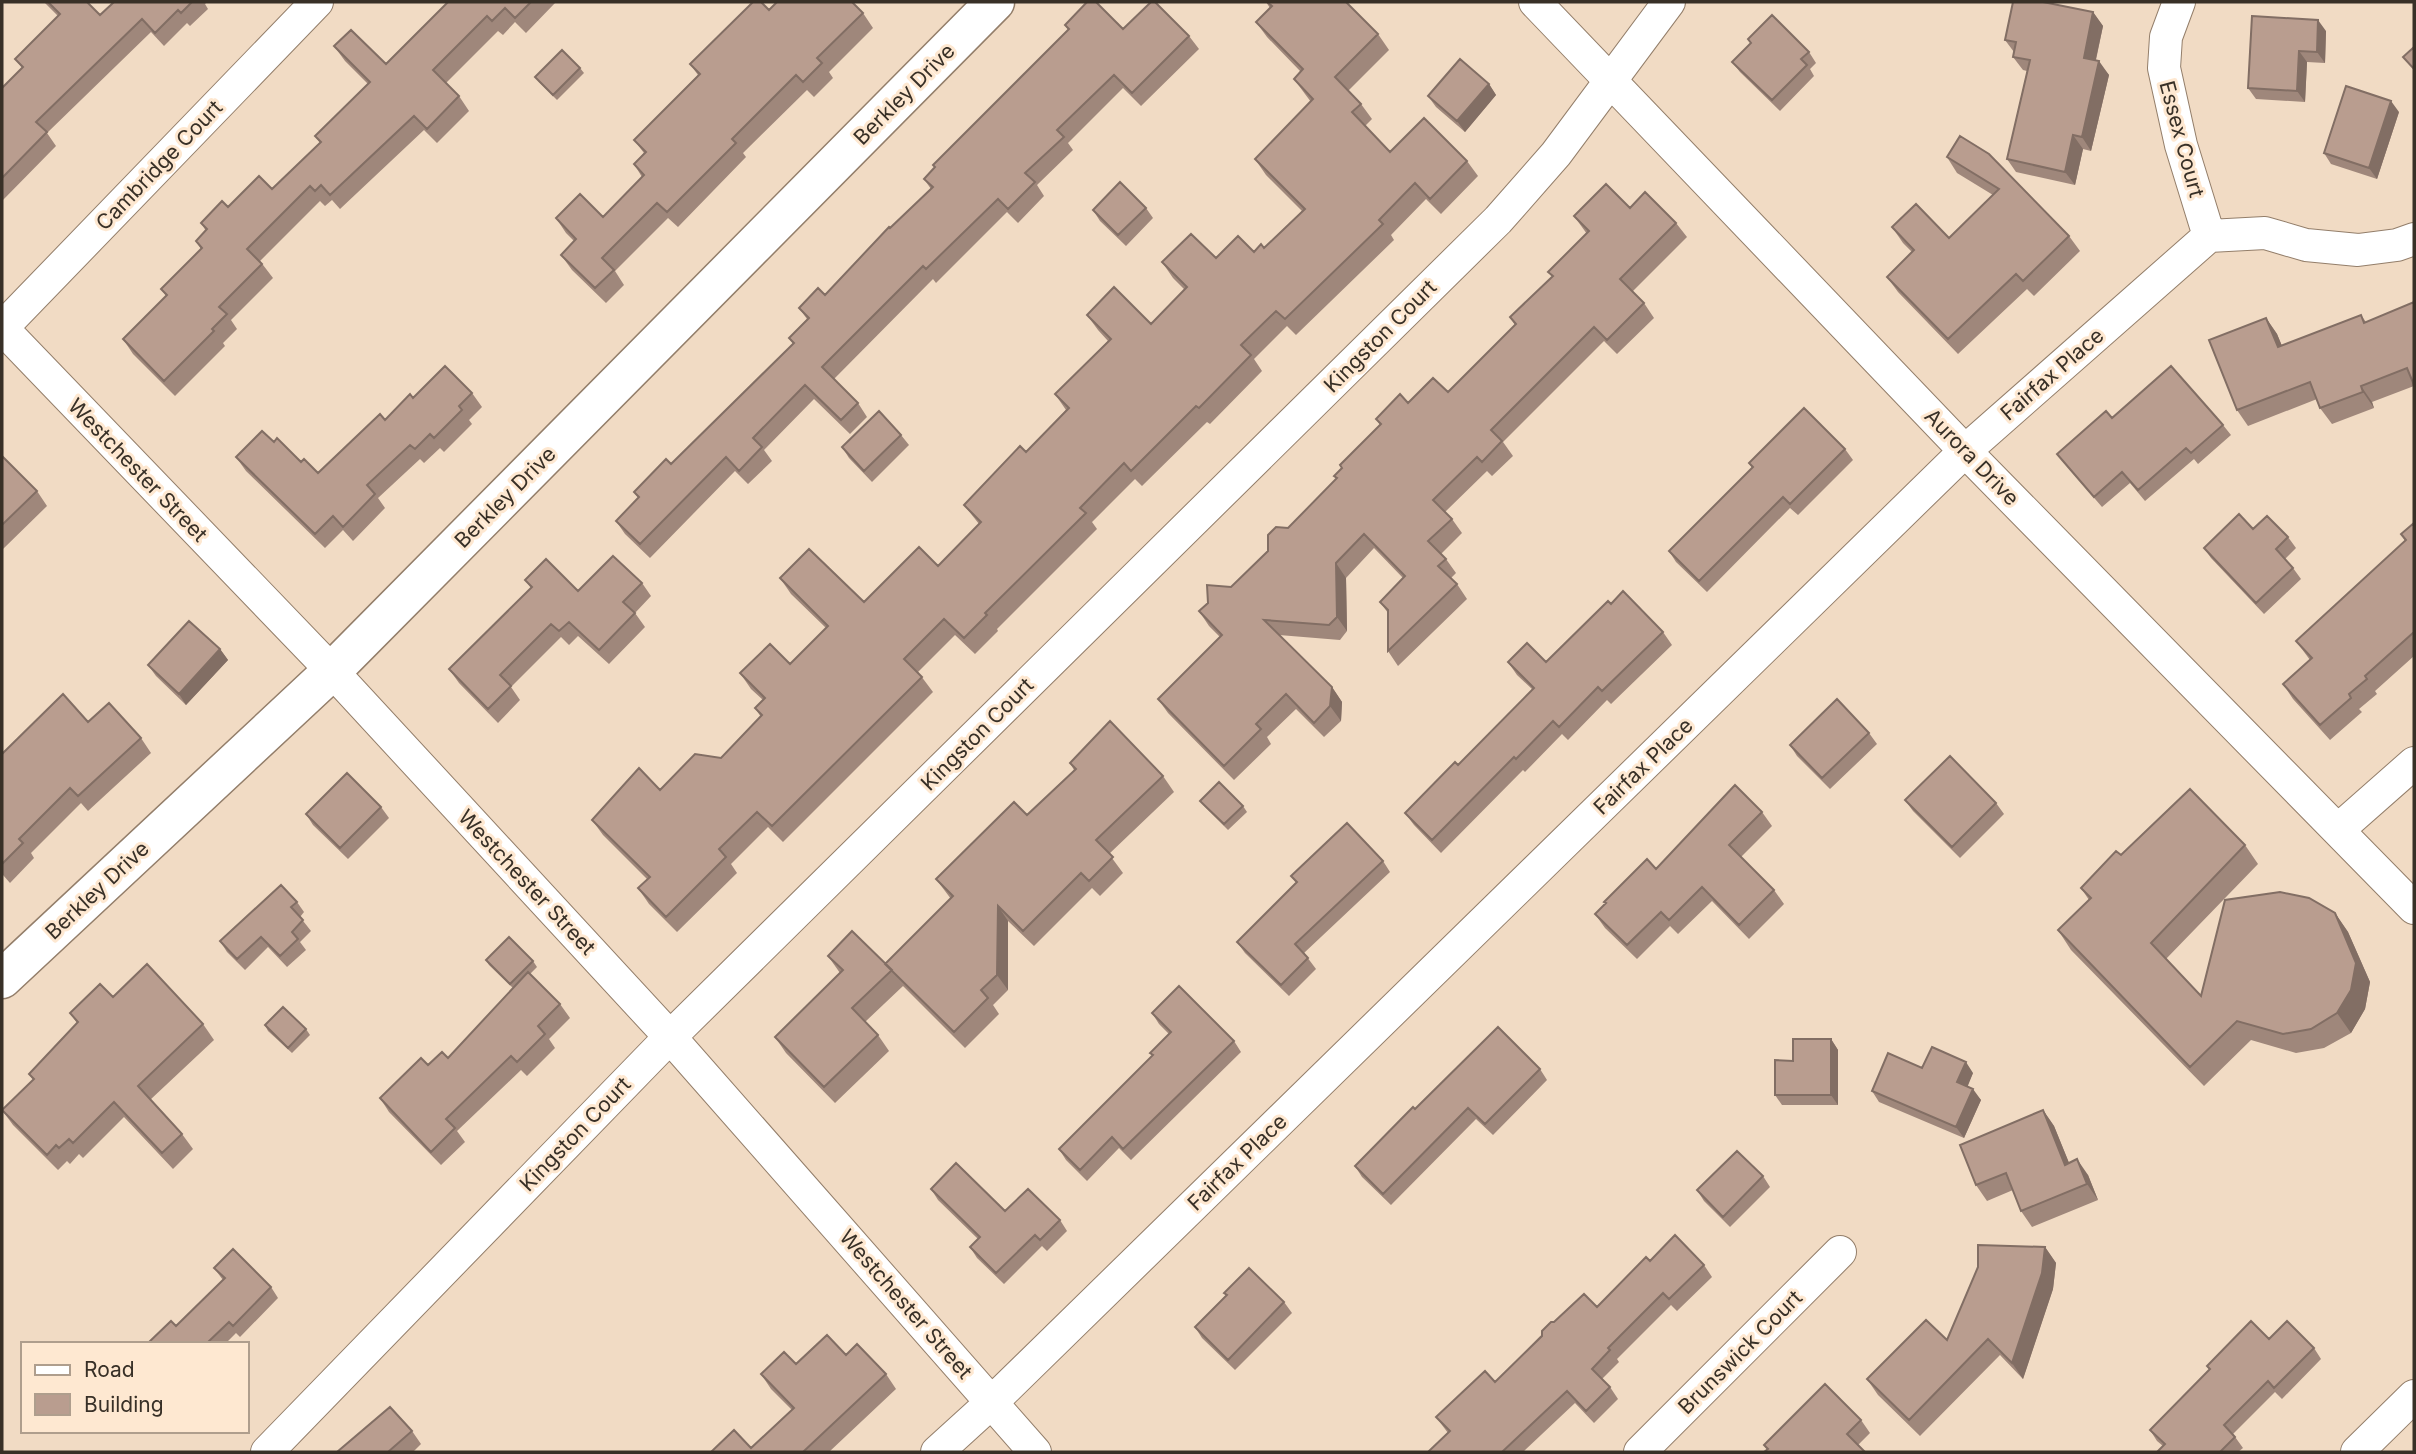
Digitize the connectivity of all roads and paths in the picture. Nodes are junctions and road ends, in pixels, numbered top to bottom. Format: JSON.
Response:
{"nodes":[{"id":1,"x":317,"y":2,"type":"edge"},
{"id":2,"x":995,"y":2,"type":"edge"},
{"id":3,"x":1535,"y":2,"type":"edge"},
{"id":4,"x":1669,"y":2,"type":"edge"},
{"id":5,"x":2179,"y":2,"type":"edge"},
{"id":6,"x":1612,"y":80,"type":"junction"},
{"id":7,"x":2209,"y":236,"type":"junction"},
{"id":8,"x":2414,"y":239,"type":"edge"},
{"id":9,"x":2,"y":328,"type":"edge"},
{"id":10,"x":1965,"y":451,"type":"junction"},
{"id":11,"x":332,"y":671,"type":"junction"},
{"id":12,"x":2414,"y":763,"type":"edge"},
{"id":13,"x":2338,"y":830,"type":"junction"},
{"id":14,"x":2414,"y":908,"type":"edge"},
{"id":15,"x":2,"y":979,"type":"edge"},
{"id":16,"x":670,"y":1037,"type":"junction"},
{"id":17,"x":1840,"y":1252,"type":"dead end"},
{"id":18,"x":2414,"y":1396,"type":"edge"},
{"id":19,"x":992,"y":1402,"type":"junction"},
{"id":20,"x":267,"y":1452,"type":"edge"},
{"id":21,"x":937,"y":1452,"type":"edge"},
{"id":22,"x":1035,"y":1452,"type":"edge"},
{"id":23,"x":1640,"y":1452,"type":"edge"},
{"id":24,"x":2357,"y":1452,"type":"edge"}],
"edges":[{"from":1,"to":9,"type":"street","name":"Cambridge Court"},
{"from":2,"to":11,"type":"street","name":"Berkley Drive"},
{"from":3,"to":6,"type":"street","name":"Aurora Drive"},
{"from":4,"to":6,"type":"street","name":"Kingston Court"},
{"from":5,"to":7,"type":"street","name":"Essex Court"},
{"from":6,"to":10,"type":"street","name":"Aurora Drive"},
{"from":6,"to":16,"type":"street","name":"Kingston Court"},
{"from":7,"to":8,"type":"street"},
{"from":7,"to":10,"type":"street","name":"Fairfax Place"},
{"from":9,"to":11,"type":"street","name":"Westchester Street"},
{"from":10,"to":13,"type":"street","name":"Aurora Drive"},
{"from":10,"to":19,"type":"street","name":"Fairfax Place"},
{"from":11,"to":15,"type":"street","name":"Berkley Drive"},
{"from":11,"to":16,"type":"street","name":"Westchester Street"},
{"from":12,"to":13,"type":"street"},
{"from":13,"to":14,"type":"street","name":"Aurora Drive"},
{"from":16,"to":19,"type":"street","name":"Westchester Street"},
{"from":16,"to":20,"type":"street","name":"Kingston Court"},
{"from":17,"to":23,"type":"street","name":"Brunswick Court"},
{"from":18,"to":24,"type":"street"},
{"from":19,"to":21,"type":"street","name":"Fairfax Place"},
{"from":19,"to":22,"type":"street","name":"Westchester Street"}]}
